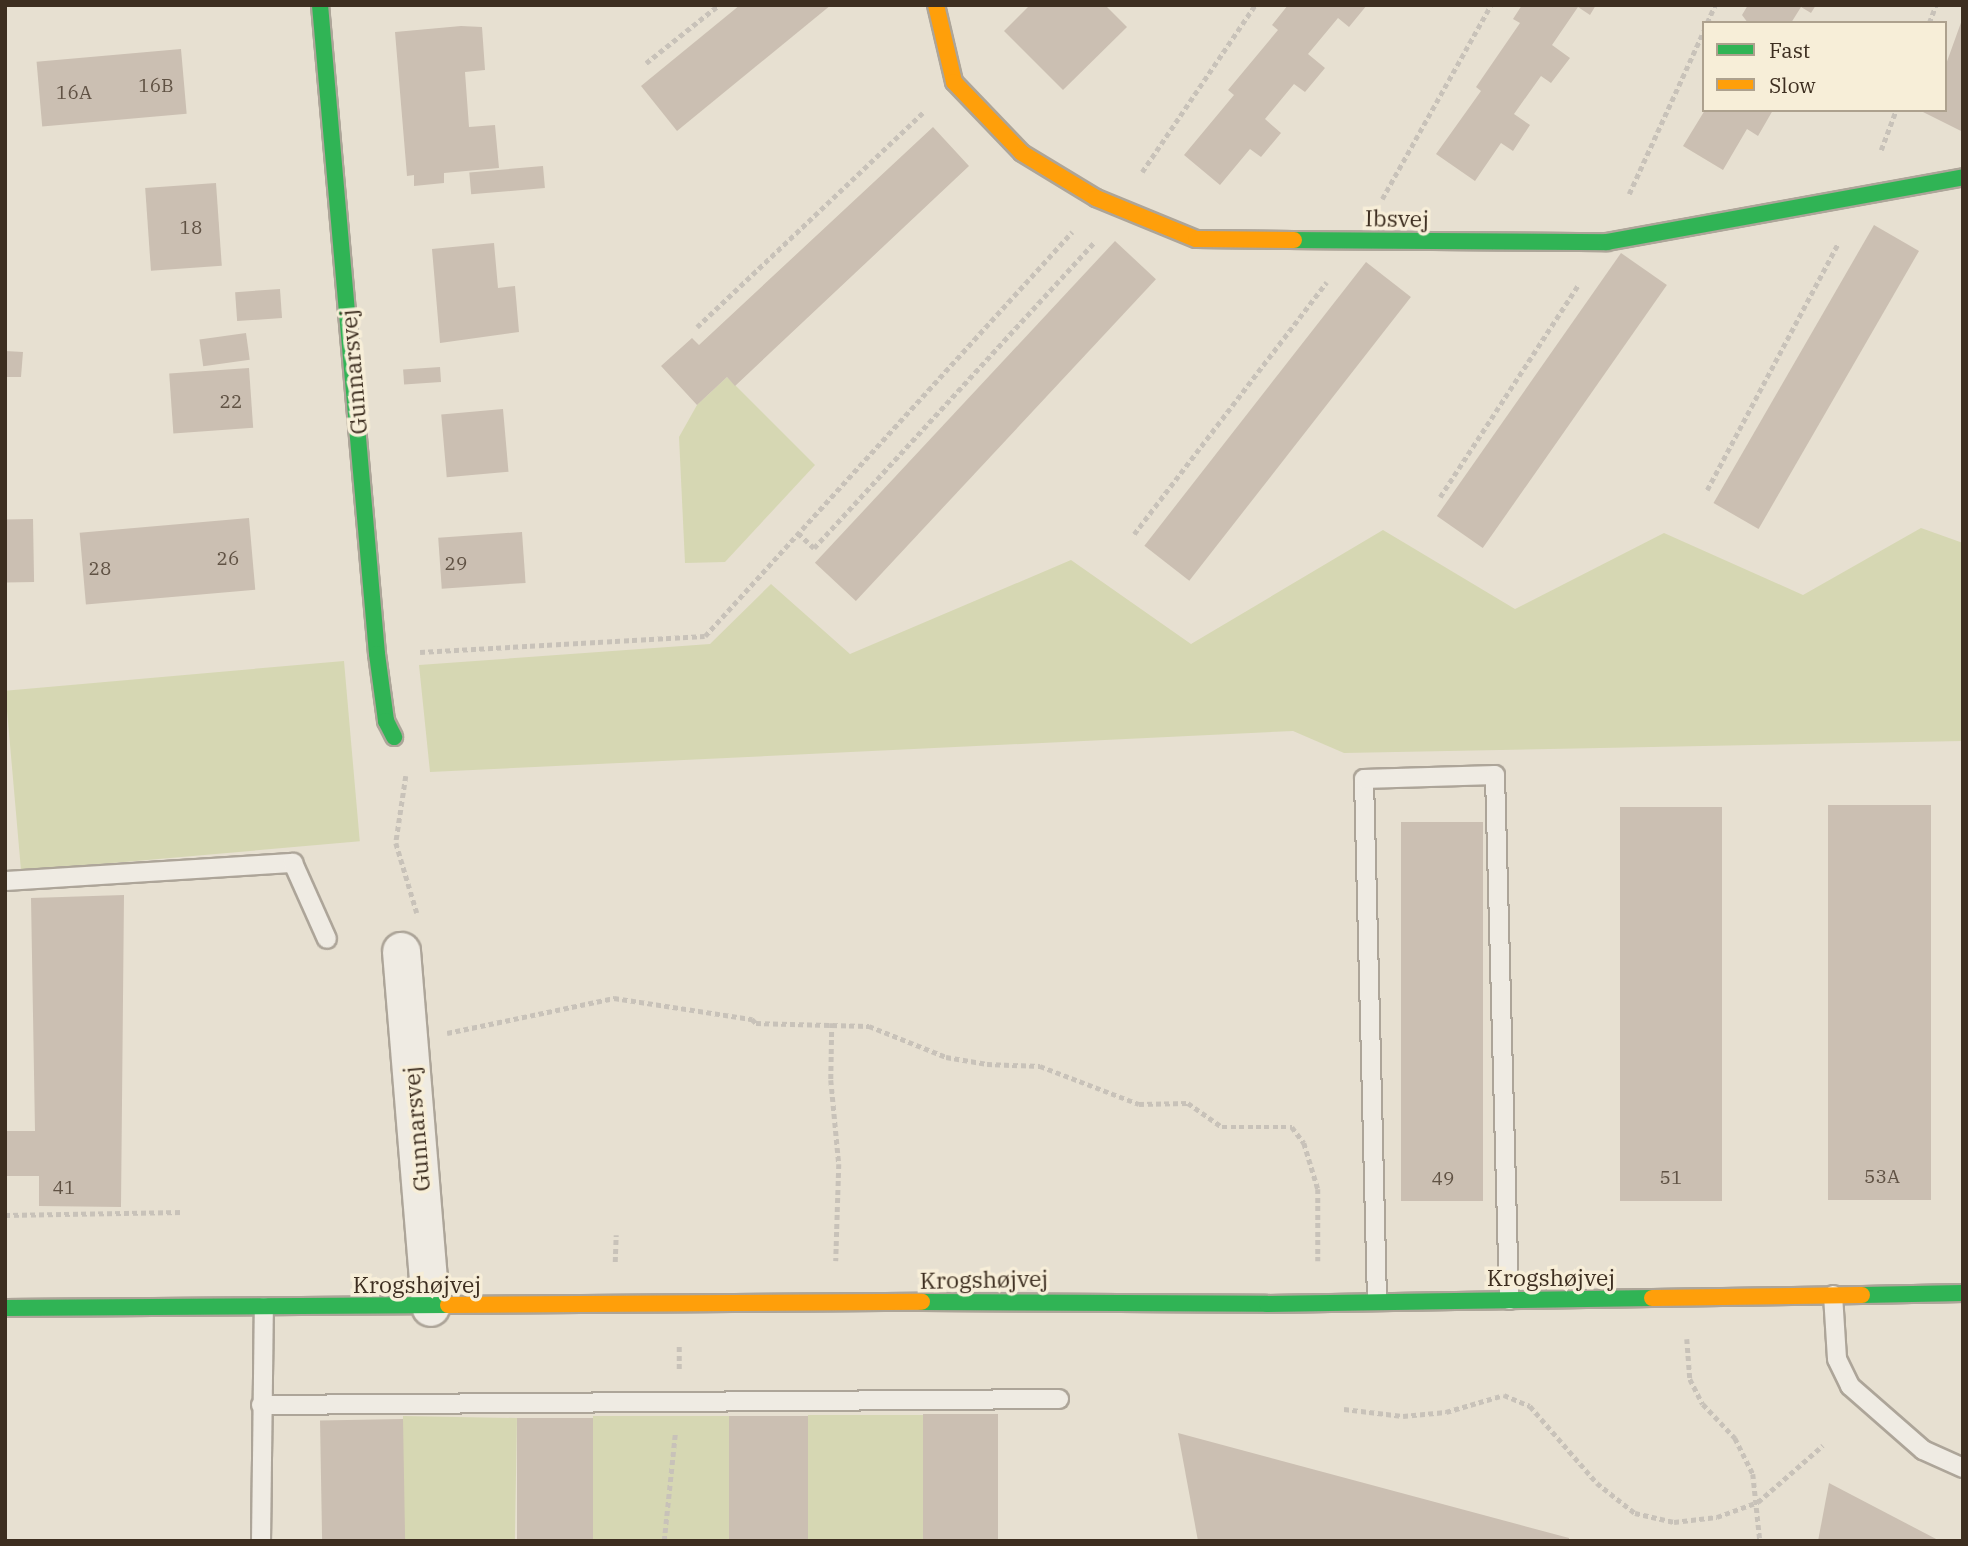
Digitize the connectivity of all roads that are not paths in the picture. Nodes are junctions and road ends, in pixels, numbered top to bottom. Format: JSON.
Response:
{"nodes":[{"id":1,"x":320,"y":5,"type":"edge"},
{"id":2,"x":936,"y":5,"type":"edge"},
{"id":3,"x":1963,"y":177,"type":"edge"},
{"id":4,"x":394,"y":737,"type":"road end"},
{"id":5,"x":5,"y":881,"type":"edge"},
{"id":6,"x":410,"y":937,"type":"road end"},
{"id":7,"x":327,"y":939,"type":"dead end"},
{"id":8,"x":1963,"y":1293,"type":"edge"},
{"id":9,"x":1833,"y":1295,"type":"junction"},
{"id":10,"x":1377,"y":1300,"type":"junction"},
{"id":11,"x":1510,"y":1300,"type":"junction"},
{"id":12,"x":264,"y":1307,"type":"junction"},
{"id":13,"x":430,"y":1307,"type":"junction"},
{"id":14,"x":5,"y":1308,"type":"edge"},
{"id":15,"x":1059,"y":1399,"type":"dead end"},
{"id":16,"x":261,"y":1405,"type":"junction"},
{"id":17,"x":1963,"y":1468,"type":"edge"},
{"id":18,"x":261,"y":1541,"type":"edge"}],
"edges":[{"from":1,"to":4,"type":"street","name":"Gunnarsvej"},
{"from":2,"to":3,"type":"street","name":"Ibsvej"},
{"from":5,"to":7,"type":"lane"},
{"from":6,"to":13,"type":"street","name":"Gunnarsvej"},
{"from":8,"to":9,"type":"street","name":"Krogshøjvej"},
{"from":9,"to":11,"type":"street","name":"Krogshøjvej"},
{"from":9,"to":17,"type":"lane"},
{"from":10,"to":11,"type":"street","name":"Krogshøjvej"},
{"from":10,"to":11,"type":"lane"},
{"from":10,"to":13,"type":"street","name":"Krogshøjvej"},
{"from":12,"to":13,"type":"street","name":"Krogshøjvej"},
{"from":12,"to":14,"type":"street","name":"Krogshøjvej"},
{"from":12,"to":16,"type":"lane"},
{"from":15,"to":16,"type":"lane"},
{"from":16,"to":18,"type":"lane"}]}
